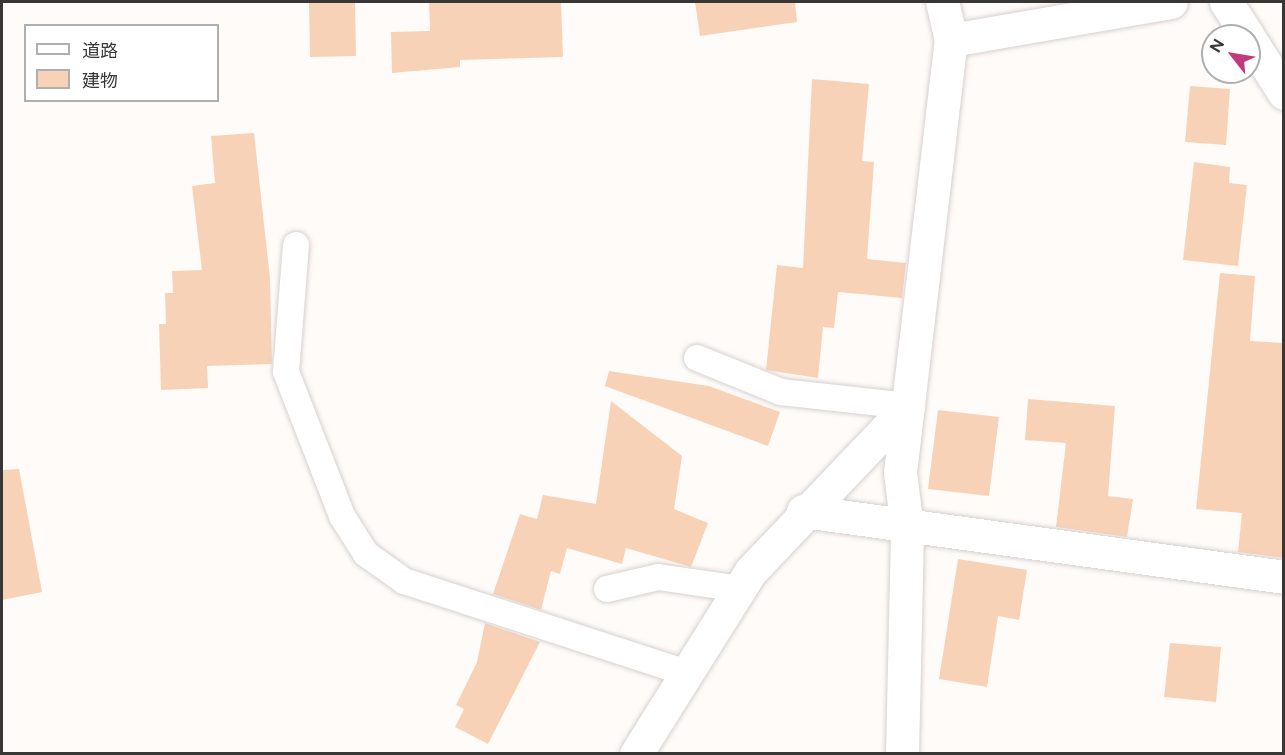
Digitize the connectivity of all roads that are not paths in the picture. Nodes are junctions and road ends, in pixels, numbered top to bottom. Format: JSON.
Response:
{"nodes":[{"id":1,"x":942,"y":2,"type":"edge"},
{"id":2,"x":1171,"y":2,"type":"edge"},
{"id":3,"x":1226,"y":2,"type":"edge"},
{"id":4,"x":1240,"y":24,"type":"edge"},
{"id":5,"x":951,"y":40,"type":"junction"},
{"id":6,"x":1261,"y":57,"type":"edge"},
{"id":7,"x":1284,"y":93,"type":"edge"},
{"id":8,"x":296,"y":245,"type":"dead end"},
{"id":9,"x":697,"y":358,"type":"dead end"},
{"id":10,"x":908,"y":406,"type":"junction"},
{"id":11,"x":803,"y":511,"type":"junction"},
{"id":12,"x":908,"y":529,"type":"junction"},
{"id":13,"x":1284,"y":577,"type":"edge"},
{"id":14,"x":607,"y":589,"type":"dead end"},
{"id":15,"x":740,"y":589,"type":"junction"},
{"id":16,"x":690,"y":674,"type":"junction"},
{"id":17,"x":636,"y":753,"type":"edge"},
{"id":18,"x":902,"y":753,"type":"edge"}],
"edges":[{"from":1,"to":5,"type":"street"},
{"from":2,"to":5,"type":"street"},
{"from":3,"to":4,"type":"street"},
{"from":5,"to":10,"type":"street"},
{"from":6,"to":7,"type":"street"},
{"from":8,"to":16,"type":"lane"},
{"from":9,"to":10,"type":"lane"},
{"from":10,"to":11,"type":"street"},
{"from":10,"to":12,"type":"street"},
{"from":11,"to":12,"type":"street"},
{"from":11,"to":15,"type":"street"},
{"from":12,"to":13,"type":"street"},
{"from":12,"to":18,"type":"street"},
{"from":14,"to":15,"type":"lane"},
{"from":15,"to":16,"type":"street"},
{"from":16,"to":17,"type":"street"}]}
